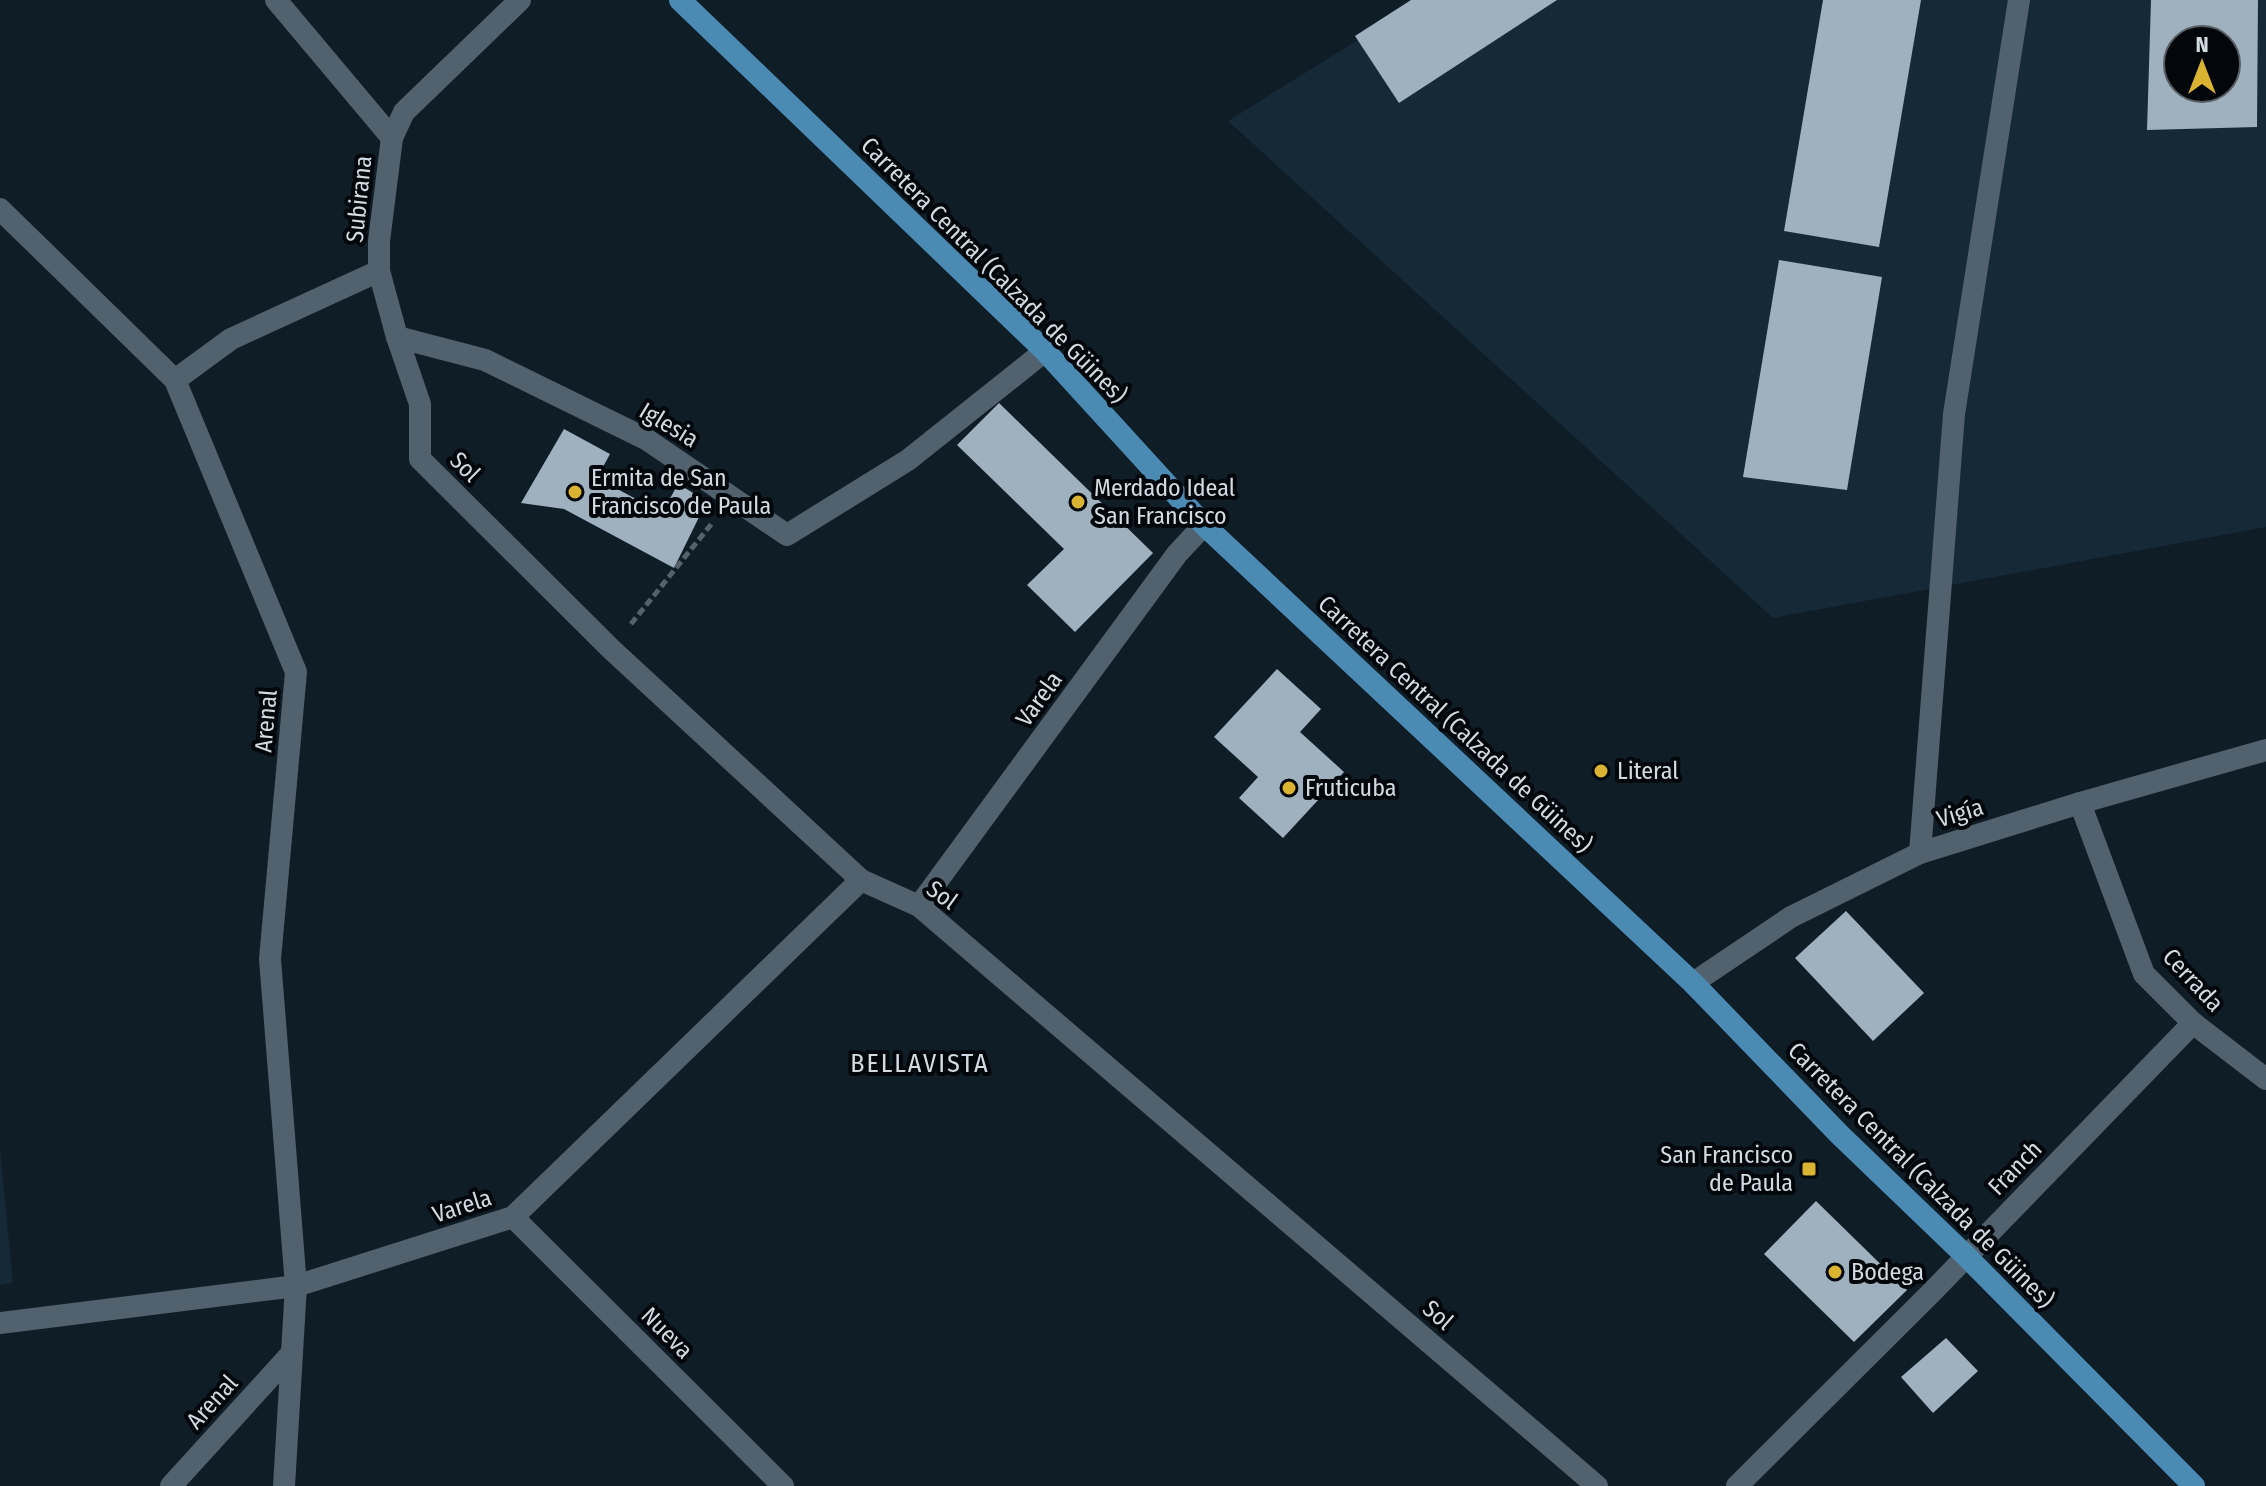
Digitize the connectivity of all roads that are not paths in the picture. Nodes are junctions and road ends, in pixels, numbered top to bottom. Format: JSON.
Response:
{"nodes":[{"id":1,"x":276,"y":0,"type":"edge"},
{"id":2,"x":520,"y":0,"type":"edge"},
{"id":3,"x":680,"y":0,"type":"edge"},
{"id":4,"x":2019,"y":0,"type":"edge"},
{"id":5,"x":392,"y":138,"type":"junction"},
{"id":6,"x":0,"y":209,"type":"edge"},
{"id":7,"x":379,"y":271,"type":"junction"},
{"id":8,"x":397,"y":337,"type":"junction"},
{"id":9,"x":1045,"y":351,"type":"junction"},
{"id":10,"x":175,"y":380,"type":"junction"},
{"id":11,"x":1204,"y":525,"type":"junction"},
{"id":12,"x":2266,"y":750,"type":"edge"},
{"id":13,"x":2080,"y":803,"type":"junction"},
{"id":14,"x":1920,"y":853,"type":"junction"},
{"id":15,"x":861,"y":880,"type":"junction"},
{"id":16,"x":919,"y":906,"type":"junction"},
{"id":17,"x":1693,"y":983,"type":"junction"},
{"id":18,"x":2193,"y":1023,"type":"junction"},
{"id":19,"x":2266,"y":1079,"type":"edge"},
{"id":20,"x":513,"y":1217,"type":"junction"},
{"id":21,"x":1966,"y":1256,"type":"junction"},
{"id":22,"x":296,"y":1286,"type":"junction"},
{"id":23,"x":0,"y":1323,"type":"edge"},
{"id":24,"x":292,"y":1353,"type":"junction"},
{"id":25,"x":171,"y":1486,"type":"edge"},
{"id":26,"x":284,"y":1486,"type":"edge"},
{"id":27,"x":783,"y":1486,"type":"edge"},
{"id":28,"x":1597,"y":1486,"type":"edge"},
{"id":29,"x":1737,"y":1486,"type":"edge"},
{"id":30,"x":2194,"y":1486,"type":"edge"}],
"edges":[{"from":1,"to":5,"type":"street"},
{"from":2,"to":5,"type":"street","name":"Subirana"},
{"from":3,"to":9,"type":"main road","name":"Carretera Central (Calzada de Güines)"},
{"from":4,"to":14,"type":"street"},
{"from":5,"to":7,"type":"street","name":"Subirana"},
{"from":6,"to":10,"type":"street","name":"Arenal"},
{"from":7,"to":8,"type":"street","name":"Sol"},
{"from":7,"to":10,"type":"street","name":"Subirana"},
{"from":8,"to":9,"type":"street","name":"Iglesia"},
{"from":8,"to":15,"type":"street","name":"Sol"},
{"from":9,"to":11,"type":"main road","name":"Carretera Central (Calzada de Güines)"},
{"from":10,"to":22,"type":"street","name":"Arenal"},
{"from":11,"to":16,"type":"street","name":"Varela"},
{"from":11,"to":17,"type":"main road","name":"Carretera Central (Calzada de Güines)"},
{"from":12,"to":13,"type":"street","name":"Vigía"},
{"from":13,"to":14,"type":"street","name":"Vigía"},
{"from":13,"to":18,"type":"street","name":"Cerrada"},
{"from":14,"to":17,"type":"street","name":"Vigía"},
{"from":15,"to":16,"type":"street","name":"Sol"},
{"from":15,"to":20,"type":"street","name":"Varela"},
{"from":16,"to":28,"type":"street","name":"Sol"},
{"from":17,"to":21,"type":"main road","name":"Carretera Central (Calzada de Güines)"},
{"from":18,"to":19,"type":"street","name":"Cerrada"},
{"from":18,"to":21,"type":"street","name":"Franch"},
{"from":20,"to":22,"type":"street","name":"Varela"},
{"from":20,"to":27,"type":"street","name":"Nueva"},
{"from":21,"to":29,"type":"street","name":"Franch"},
{"from":21,"to":30,"type":"main road","name":"Carretera Central (Calzada de Güines)"},
{"from":22,"to":23,"type":"street","name":"Varela"},
{"from":22,"to":24,"type":"street","name":"Arenal"},
{"from":24,"to":25,"type":"street","name":"Arenal"},
{"from":24,"to":26,"type":"street","name":"Arenal"}]}
